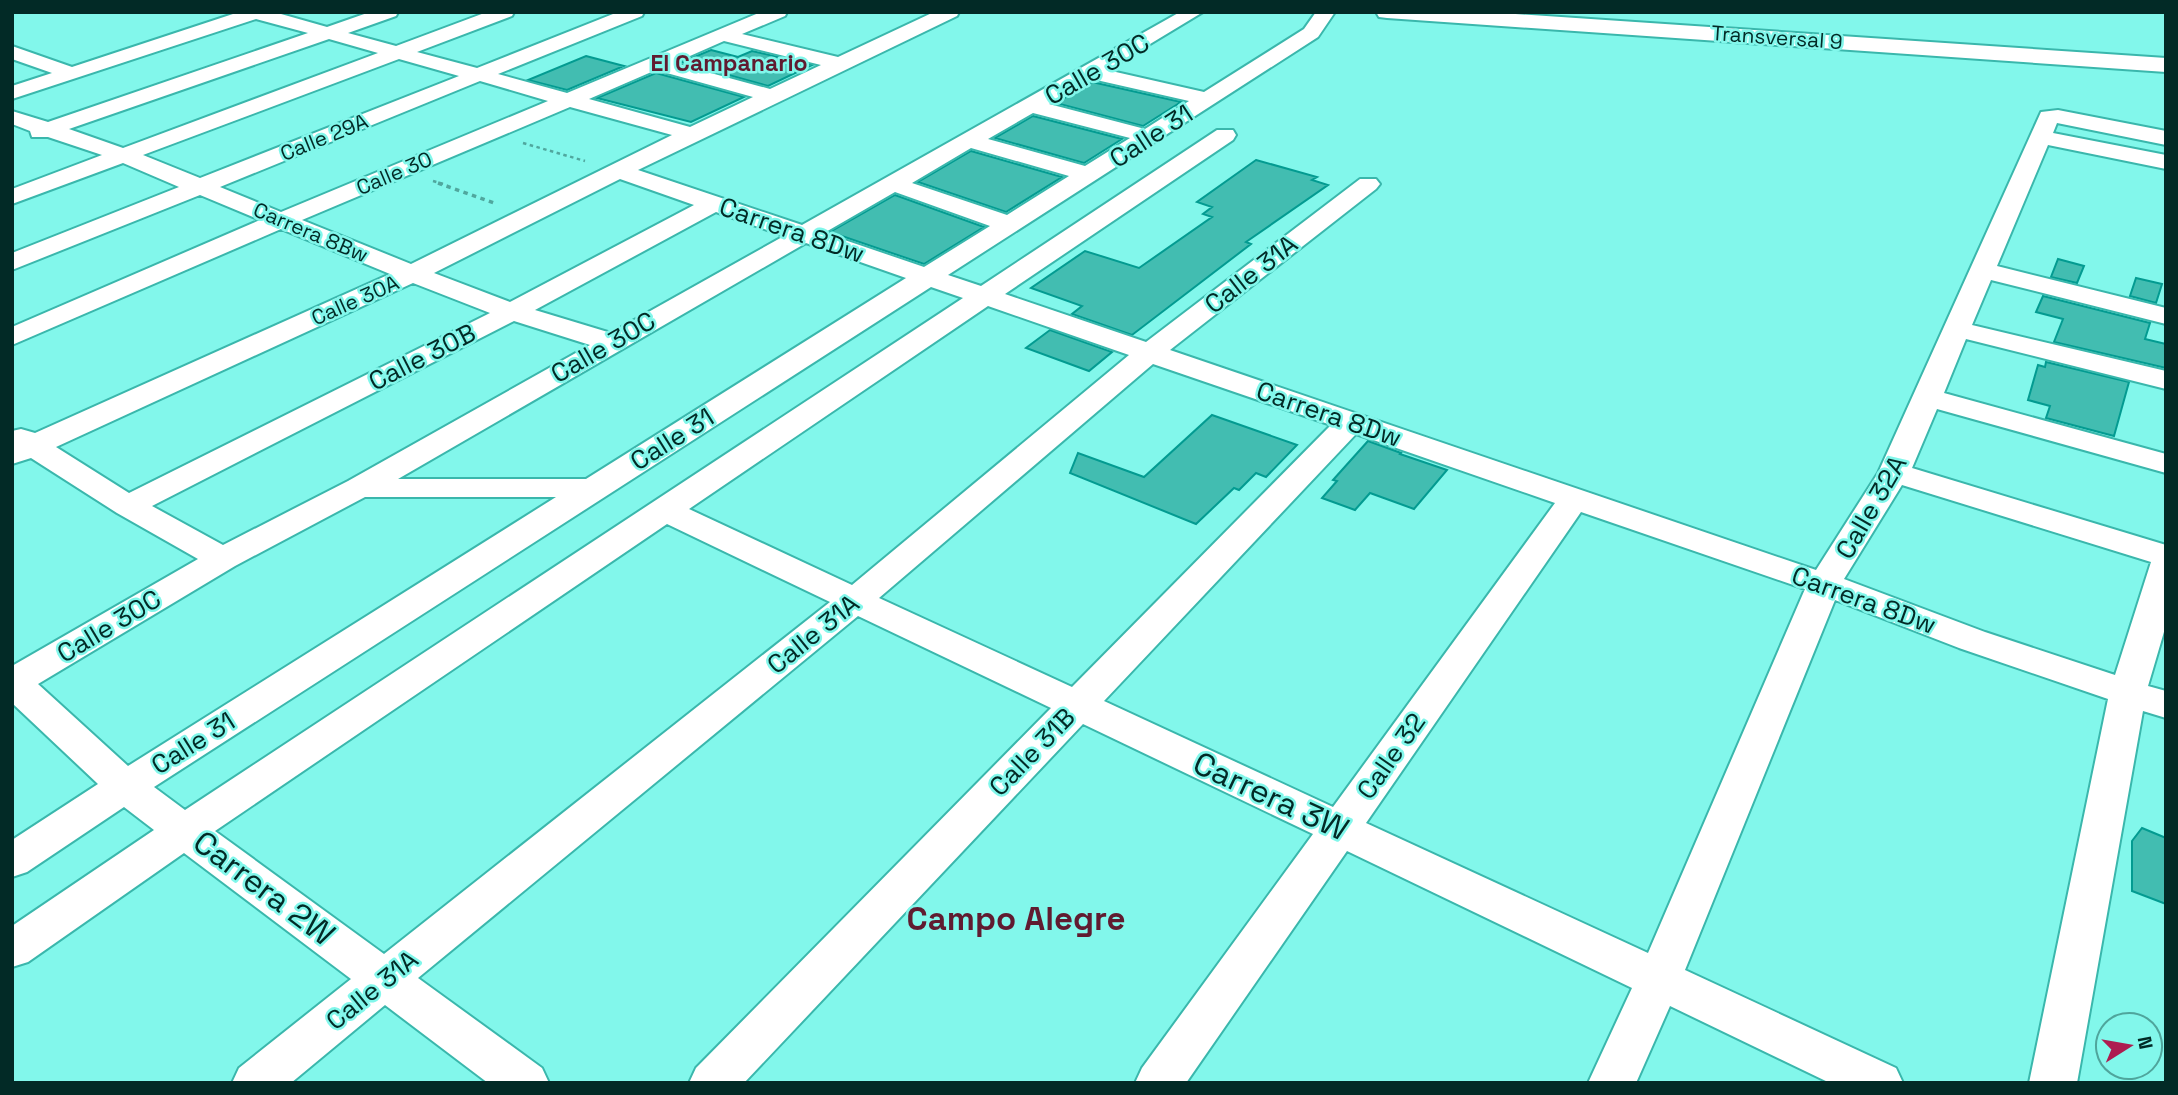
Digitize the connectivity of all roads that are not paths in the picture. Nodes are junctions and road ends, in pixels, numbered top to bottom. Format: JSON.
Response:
{"nodes":[{"id":1,"x":389,"y":12,"type":"edge"},
{"id":2,"x":505,"y":12,"type":"edge"},
{"id":3,"x":635,"y":12,"type":"edge"},
{"id":4,"x":778,"y":12,"type":"edge"},
{"id":5,"x":950,"y":12,"type":"edge"},
{"id":6,"x":1194,"y":12,"type":"edge"},
{"id":7,"x":1326,"y":12,"type":"edge"},
{"id":8,"x":1387,"y":12,"type":"edge"},
{"id":9,"x":255,"y":13,"type":"edge"},
{"id":10,"x":331,"y":33,"type":"junction"},
{"id":11,"x":722,"y":35,"type":"junction"},
{"id":12,"x":12,"y":52,"type":"edge"},
{"id":13,"x":400,"y":53,"type":"junction"},
{"id":14,"x":655,"y":64,"type":"junction"},
{"id":15,"x":841,"y":64,"type":"junction"},
{"id":16,"x":2166,"y":65,"type":"edge"},
{"id":17,"x":1090,"y":72,"type":"junction"},
{"id":18,"x":71,"y":73,"type":"junction"},
{"id":19,"x":475,"y":75,"type":"junction"},
{"id":20,"x":12,"y":93,"type":"edge"},
{"id":21,"x":771,"y":96,"type":"junction"},
{"id":22,"x":572,"y":99,"type":"junction"},
{"id":23,"x":1208,"y":99,"type":"junction"},
{"id":24,"x":1033,"y":106,"type":"junction"},
{"id":25,"x":12,"y":117,"type":"edge"},
{"id":26,"x":45,"y":130,"type":"junction"},
{"id":27,"x":692,"y":134,"type":"junction"},
{"id":28,"x":1225,"y":135,"type":"dead end"},
{"id":29,"x":1150,"y":137,"type":"junction"},
{"id":30,"x":2040,"y":137,"type":"junction"},
{"id":31,"x":2166,"y":138,"type":"edge"},
{"id":32,"x":971,"y":141,"type":"junction"},
{"id":33,"x":12,"y":142,"type":"edge"},
{"id":34,"x":125,"y":156,"type":"junction"},
{"id":35,"x":2166,"y":162,"type":"edge"},
{"id":36,"x":619,"y":171,"type":"junction"},
{"id":37,"x":1091,"y":175,"type":"junction"},
{"id":38,"x":893,"y":184,"type":"junction"},
{"id":39,"x":1368,"y":184,"type":"dead end"},
{"id":40,"x":201,"y":187,"type":"junction"},
{"id":41,"x":12,"y":197,"type":"edge"},
{"id":42,"x":714,"y":204,"type":"junction"},
{"id":43,"x":284,"y":219,"type":"junction"},
{"id":44,"x":1012,"y":225,"type":"junction"},
{"id":45,"x":802,"y":234,"type":"junction"},
{"id":46,"x":12,"y":262,"type":"edge"},
{"id":47,"x":1982,"y":270,"type":"junction"},
{"id":48,"x":412,"y":274,"type":"junction"},
{"id":49,"x":927,"y":276,"type":"junction"},
{"id":50,"x":986,"y":297,"type":"junction"},
{"id":51,"x":512,"y":312,"type":"junction"},
{"id":52,"x":2166,"y":316,"type":"edge"},
{"id":53,"x":1957,"y":329,"type":"junction"},
{"id":54,"x":12,"y":337,"type":"edge"},
{"id":55,"x":611,"y":342,"type":"junction"},
{"id":56,"x":1149,"y":353,"type":"junction"},
{"id":57,"x":2166,"y":380,"type":"edge"},
{"id":58,"x":1927,"y":397,"type":"junction"},
{"id":59,"x":1351,"y":422,"type":"junction"},
{"id":60,"x":20,"y":445,"type":"edge"},
{"id":61,"x":2166,"y":464,"type":"edge"},
{"id":62,"x":1894,"y":473,"type":"junction"},
{"id":63,"x":359,"y":488,"type":"junction"},
{"id":64,"x":594,"y":488,"type":"junction"},
{"id":65,"x":1574,"y":499,"type":"junction"},
{"id":66,"x":128,"y":506,"type":"junction"},
{"id":67,"x":664,"y":510,"type":"junction"},
{"id":68,"x":2166,"y":556,"type":"edge"},
{"id":69,"x":223,"y":559,"type":"junction"},
{"id":70,"x":2166,"y":566,"type":"edge"},
{"id":71,"x":1825,"y":584,"type":"junction"},
{"id":72,"x":855,"y":600,"type":"junction"},
{"id":73,"x":12,"y":683,"type":"edge"},
{"id":74,"x":2147,"y":698,"type":"edge"},
{"id":75,"x":1077,"y":705,"type":"junction"},
{"id":76,"x":126,"y":786,"type":"junction"},
{"id":77,"x":1340,"y":829,"type":"junction"},
{"id":78,"x":186,"y":830,"type":"junction"},
{"id":79,"x":12,"y":861,"type":"edge"},
{"id":80,"x":12,"y":949,"type":"edge"},
{"id":81,"x":1658,"y":979,"type":"junction"},
{"id":82,"x":386,"y":980,"type":"junction"},
{"id":83,"x":257,"y":1083,"type":"edge"},
{"id":84,"x":525,"y":1083,"type":"edge"},
{"id":85,"x":713,"y":1083,"type":"edge"},
{"id":86,"x":1159,"y":1083,"type":"edge"},
{"id":87,"x":1612,"y":1083,"type":"edge"},
{"id":88,"x":1878,"y":1083,"type":"edge"},
{"id":89,"x":2053,"y":1083,"type":"edge"}],
"edges":[{"from":1,"to":10,"type":"street"},
{"from":2,"to":13,"type":"street"},
{"from":3,"to":19,"type":"street","name":"Calle 29A"},
{"from":4,"to":11,"type":"street","name":"Calle 30"},
{"from":5,"to":15,"type":"street","name":"Calle 30A"},
{"from":6,"to":17,"type":"street","name":"Calle 30C"},
{"from":7,"to":23,"type":"street","name":"Calle 31"},
{"from":8,"to":16,"type":"main road","name":"Transversal 9"},
{"from":9,"to":10,"type":"street"},
{"from":9,"to":18,"type":"street"},
{"from":10,"to":13,"type":"street"},
{"from":10,"to":26,"type":"street"},
{"from":11,"to":14,"type":"street","name":"Calle 30"},
{"from":11,"to":15,"type":"street"},
{"from":12,"to":18,"type":"street"},
{"from":13,"to":19,"type":"street"},
{"from":13,"to":34,"type":"street"},
{"from":14,"to":21,"type":"street"},
{"from":14,"to":22,"type":"street","name":"Calle 30"},
{"from":15,"to":21,"type":"street","name":"Calle 30A"},
{"from":17,"to":23,"type":"street"},
{"from":17,"to":24,"type":"street","name":"Calle 30C"},
{"from":18,"to":20,"type":"street"},
{"from":19,"to":22,"type":"street"},
{"from":19,"to":40,"type":"street","name":"Calle 29A"},
{"from":21,"to":27,"type":"street","name":"Calle 30A"},
{"from":22,"to":27,"type":"street"},
{"from":22,"to":43,"type":"street","name":"Calle 30"},
{"from":23,"to":29,"type":"street","name":"Calle 31"},
{"from":24,"to":29,"type":"street"},
{"from":24,"to":32,"type":"street","name":"Calle 30C"},
{"from":25,"to":26,"type":"street","name":"Carrera 8Bw"},
{"from":26,"to":33,"type":"street"},
{"from":26,"to":34,"type":"street","name":"Carrera 8Bw"},
{"from":27,"to":36,"type":"street","name":"Calle 30A"},
{"from":28,"to":50,"type":"street","name":"Calle 31"},
{"from":29,"to":37,"type":"street","name":"Calle 31"},
{"from":30,"to":31,"type":"street","name":"Calle 32A"},
{"from":30,"to":35,"type":"street"},
{"from":30,"to":47,"type":"street","name":"Calle 32A"},
{"from":32,"to":37,"type":"street"},
{"from":32,"to":38,"type":"street","name":"Calle 30C"},
{"from":34,"to":40,"type":"street","name":"Carrera 8Bw"},
{"from":34,"to":41,"type":"street"},
{"from":36,"to":42,"type":"street","name":"Carrera 8Dw"},
{"from":36,"to":48,"type":"street","name":"Calle 30A"},
{"from":37,"to":44,"type":"street","name":"Calle 31"},
{"from":38,"to":44,"type":"street"},
{"from":38,"to":45,"type":"street","name":"Calle 30C"},
{"from":39,"to":56,"type":"street","name":"Calle 31A"},
{"from":40,"to":43,"type":"street","name":"Carrera 8Bw"},
{"from":40,"to":46,"type":"street","name":"Calle 29A"},
{"from":42,"to":45,"type":"street","name":"Carrera 8Dw"},
{"from":42,"to":51,"type":"street","name":"Calle 30B"},
{"from":43,"to":48,"type":"street","name":"Carrera 8Bw"},
{"from":43,"to":54,"type":"street","name":"Calle 30"},
{"from":44,"to":49,"type":"street","name":"Calle 31"},
{"from":45,"to":49,"type":"street","name":"Carrera 8Dw"},
{"from":45,"to":55,"type":"street","name":"Calle 30C"},
{"from":47,"to":52,"type":"street"},
{"from":47,"to":53,"type":"street","name":"Calle 32A"},
{"from":48,"to":51,"type":"street","name":"Carrera 8Bw"},
{"from":48,"to":60,"type":"street","name":"Calle 30A"},
{"from":49,"to":50,"type":"street","name":"Carrera 8Dw"},
{"from":49,"to":64,"type":"street","name":"Calle 31"},
{"from":50,"to":56,"type":"street","name":"Carrera 8Dw"},
{"from":50,"to":67,"type":"street","name":"Calle 31"},
{"from":51,"to":55,"type":"street","name":"Carrera 8Bw"},
{"from":51,"to":66,"type":"street","name":"Calle 30B"},
{"from":53,"to":57,"type":"street"},
{"from":53,"to":58,"type":"street","name":"Calle 32A"},
{"from":55,"to":63,"type":"street","name":"Calle 30C"},
{"from":56,"to":59,"type":"street","name":"Carrera 8Dw"},
{"from":56,"to":72,"type":"street","name":"Calle 31A"},
{"from":58,"to":61,"type":"street"},
{"from":58,"to":62,"type":"street","name":"Calle 32A"},
{"from":59,"to":65,"type":"street","name":"Carrera 8Dw"},
{"from":59,"to":75,"type":"street","name":"Calle 31B"},
{"from":60,"to":66,"type":"street"},
{"from":62,"to":68,"type":"street"},
{"from":62,"to":71,"type":"street","name":"Calle 32A"},
{"from":63,"to":64,"type":"street"},
{"from":63,"to":69,"type":"street","name":"Calle 30C"},
{"from":64,"to":76,"type":"street","name":"Calle 31"},
{"from":65,"to":71,"type":"street","name":"Carrera 8Dw"},
{"from":65,"to":77,"type":"street","name":"Calle 32"},
{"from":66,"to":69,"type":"street"},
{"from":67,"to":72,"type":"street","name":"Carrera 3W"},
{"from":67,"to":78,"type":"street","name":"Calle 31"},
{"from":69,"to":73,"type":"street","name":"Calle 30C"},
{"from":70,"to":74,"type":"street"},
{"from":71,"to":74,"type":"street","name":"Carrera 8Dw"},
{"from":71,"to":81,"type":"street","name":"Calle 32A"},
{"from":72,"to":75,"type":"street","name":"Carrera 3W"},
{"from":72,"to":82,"type":"street","name":"Calle 31A"},
{"from":73,"to":76,"type":"street","name":"Carrera 2W"},
{"from":74,"to":89,"type":"street"},
{"from":75,"to":77,"type":"street","name":"Carrera 3W"},
{"from":75,"to":85,"type":"street","name":"Calle 31B"},
{"from":76,"to":78,"type":"street","name":"Carrera 2W"},
{"from":76,"to":79,"type":"street","name":"Calle 31"},
{"from":77,"to":81,"type":"street","name":"Carrera 3W"},
{"from":77,"to":86,"type":"street","name":"Calle 32"},
{"from":78,"to":80,"type":"street","name":"Calle 31"},
{"from":78,"to":82,"type":"street","name":"Carrera 2W"},
{"from":81,"to":87,"type":"street","name":"Calle 32A"},
{"from":81,"to":88,"type":"street","name":"Carrera 3W"},
{"from":82,"to":83,"type":"street","name":"Calle 31A"},
{"from":82,"to":84,"type":"street","name":"Carrera 2W"}]}
